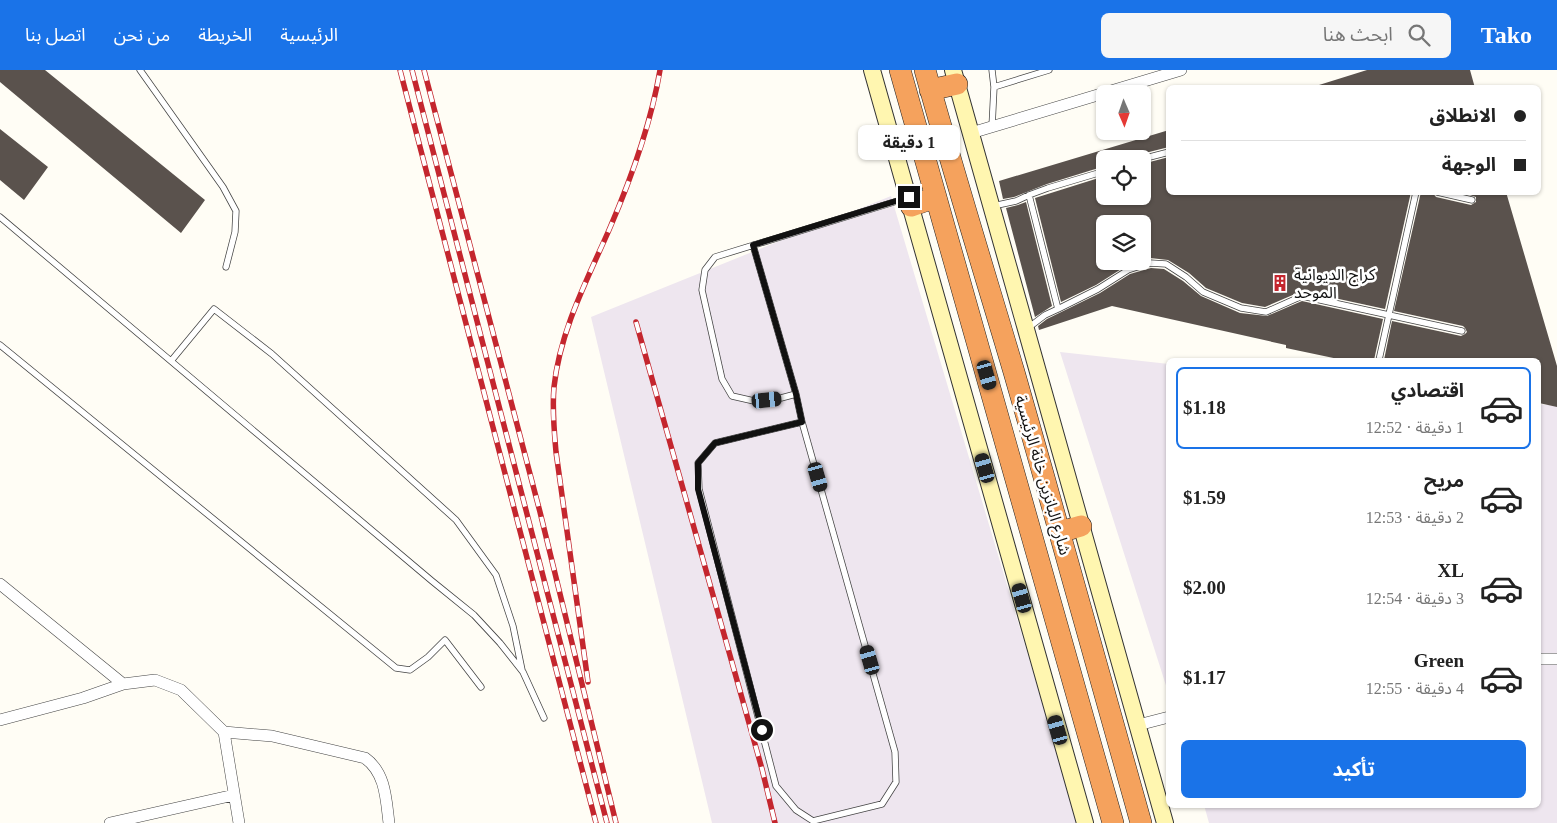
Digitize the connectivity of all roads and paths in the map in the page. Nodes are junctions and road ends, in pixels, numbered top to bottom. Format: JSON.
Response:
{"nodes":[{"id":1,"x":872,"y":70,"type":"edge"},
{"id":2,"x":900,"y":70,"type":"edge"},
{"id":3,"x":992,"y":70,"type":"edge"},
{"id":4,"x":1050,"y":70,"type":"edge"},
{"id":5,"x":1181,"y":70,"type":"edge"},
{"id":6,"x":139,"y":71,"type":"edge"},
{"id":7,"x":955,"y":77,"type":"edge"},
{"id":8,"x":927,"y":80,"type":"edge"},
{"id":9,"x":994,"y":87,"type":"junction"},
{"id":10,"x":992,"y":127,"type":"junction"},
{"id":11,"x":971,"y":133,"type":"junction"},
{"id":12,"x":1166,"y":153,"type":"edge"},
{"id":13,"x":1151,"y":157,"type":"edge"},
{"id":14,"x":1096,"y":174,"type":"edge"},
{"id":15,"x":1029,"y":195,"type":"junction"},
{"id":16,"x":1415,"y":195,"type":"edge"},
{"id":17,"x":1450,"y":195,"type":"edge"},
{"id":18,"x":936,"y":197,"type":"junction"},
{"id":19,"x":1472,"y":200,"type":"dead end"},
{"id":20,"x":910,"y":201,"type":"junction"},
{"id":21,"x":992,"y":206,"type":"junction"},
{"id":22,"x":0,"y":218,"type":"edge"},
{"id":23,"x":753,"y":245,"type":"junction"},
{"id":24,"x":226,"y":267,"type":"dead end"},
{"id":25,"x":1058,"y":309,"type":"junction"},
{"id":26,"x":1389,"y":315,"type":"junction"},
{"id":27,"x":1027,"y":329,"type":"junction"},
{"id":28,"x":1462,"y":331,"type":"dead end"},
{"id":29,"x":0,"y":345,"type":"edge"},
{"id":30,"x":1379,"y":358,"type":"edge"},
{"id":31,"x":171,"y":361,"type":"junction"},
{"id":32,"x":796,"y":394,"type":"junction"},
{"id":33,"x":802,"y":422,"type":"junction"},
{"id":34,"x":1081,"y":526,"type":"junction"},
{"id":35,"x":1060,"y":532,"type":"junction"},
{"id":36,"x":0,"y":584,"type":"edge"},
{"id":37,"x":1541,"y":659,"type":"edge"},
{"id":38,"x":1557,"y":659,"type":"edge"},
{"id":39,"x":523,"y":672,"type":"junction"},
{"id":40,"x":123,"y":684,"type":"junction"},
{"id":41,"x":481,"y":687,"type":"dead end"},
{"id":42,"x":544,"y":718,"type":"dead end"},
{"id":43,"x":1166,"y":718,"type":"edge"},
{"id":44,"x":0,"y":720,"type":"edge"},
{"id":45,"x":1138,"y":725,"type":"junction"},
{"id":46,"x":224,"y":732,"type":"junction"},
{"id":47,"x":234,"y":794,"type":"junction"},
{"id":48,"x":146,"y":819,"type":"edge"},
{"id":49,"x":110,"y":823,"type":"edge"},
{"id":50,"x":238,"y":823,"type":"edge"},
{"id":51,"x":389,"y":823,"type":"edge"},
{"id":52,"x":1085,"y":823,"type":"edge"},
{"id":53,"x":1113,"y":823,"type":"edge"},
{"id":54,"x":1140,"y":823,"type":"edge"},
{"id":55,"x":1165,"y":823,"type":"edge"}],
"edges":[{"from":1,"to":20,"type":"main road"},
{"from":2,"to":18,"type":"highway","name":"شارع البانزين خانة الرئيسية"},
{"from":3,"to":9,"type":"lane"},
{"from":4,"to":9,"type":"lane"},
{"from":5,"to":10,"type":"street"},
{"from":6,"to":24,"type":"lane"},
{"from":7,"to":8,"type":"highway"},
{"from":7,"to":11,"type":"main road"},
{"from":8,"to":35,"type":"highway","name":"شارع البانزين خانة الرئيسية"},
{"from":9,"to":10,"type":"lane"},
{"from":10,"to":11,"type":"street"},
{"from":11,"to":21,"type":"main road"},
{"from":12,"to":13,"type":"lane"},
{"from":14,"to":15,"type":"lane"},
{"from":15,"to":21,"type":"lane"},
{"from":15,"to":25,"type":"lane"},
{"from":16,"to":26,"type":"lane"},
{"from":17,"to":19,"type":"lane"},
{"from":18,"to":20,"type":"highway"},
{"from":18,"to":53,"type":"highway","name":"شارع البانزين خانة الرئيسية"},
{"from":20,"to":23,"type":"lane"},
{"from":20,"to":52,"type":"main road"},
{"from":21,"to":27,"type":"main road"},
{"from":22,"to":31,"type":"lane"},
{"from":23,"to":32,"type":"lane"},
{"from":23,"to":32,"type":"lane"},
{"from":25,"to":26,"type":"lane"},
{"from":25,"to":27,"type":"lane"},
{"from":26,"to":28,"type":"lane"},
{"from":26,"to":30,"type":"lane"},
{"from":27,"to":34,"type":"main road"},
{"from":29,"to":41,"type":"lane"},
{"from":31,"to":39,"type":"lane"},
{"from":31,"to":39,"type":"lane"},
{"from":32,"to":33,"type":"lane"},
{"from":33,"to":33,"type":"lane"},
{"from":34,"to":35,"type":"highway"},
{"from":34,"to":45,"type":"main road"},
{"from":35,"to":54,"type":"highway","name":"شارع البانزين خانة الرئيسية"},
{"from":36,"to":40,"type":"street"},
{"from":37,"to":38,"type":"street"},
{"from":39,"to":42,"type":"lane"},
{"from":40,"to":44,"type":"street"},
{"from":40,"to":46,"type":"street"},
{"from":43,"to":45,"type":"street"},
{"from":45,"to":55,"type":"main road"},
{"from":46,"to":47,"type":"street"},
{"from":46,"to":51,"type":"street"},
{"from":47,"to":48,"type":"street"},
{"from":47,"to":50,"type":"street"},
{"from":48,"to":49,"type":"street"}]}
